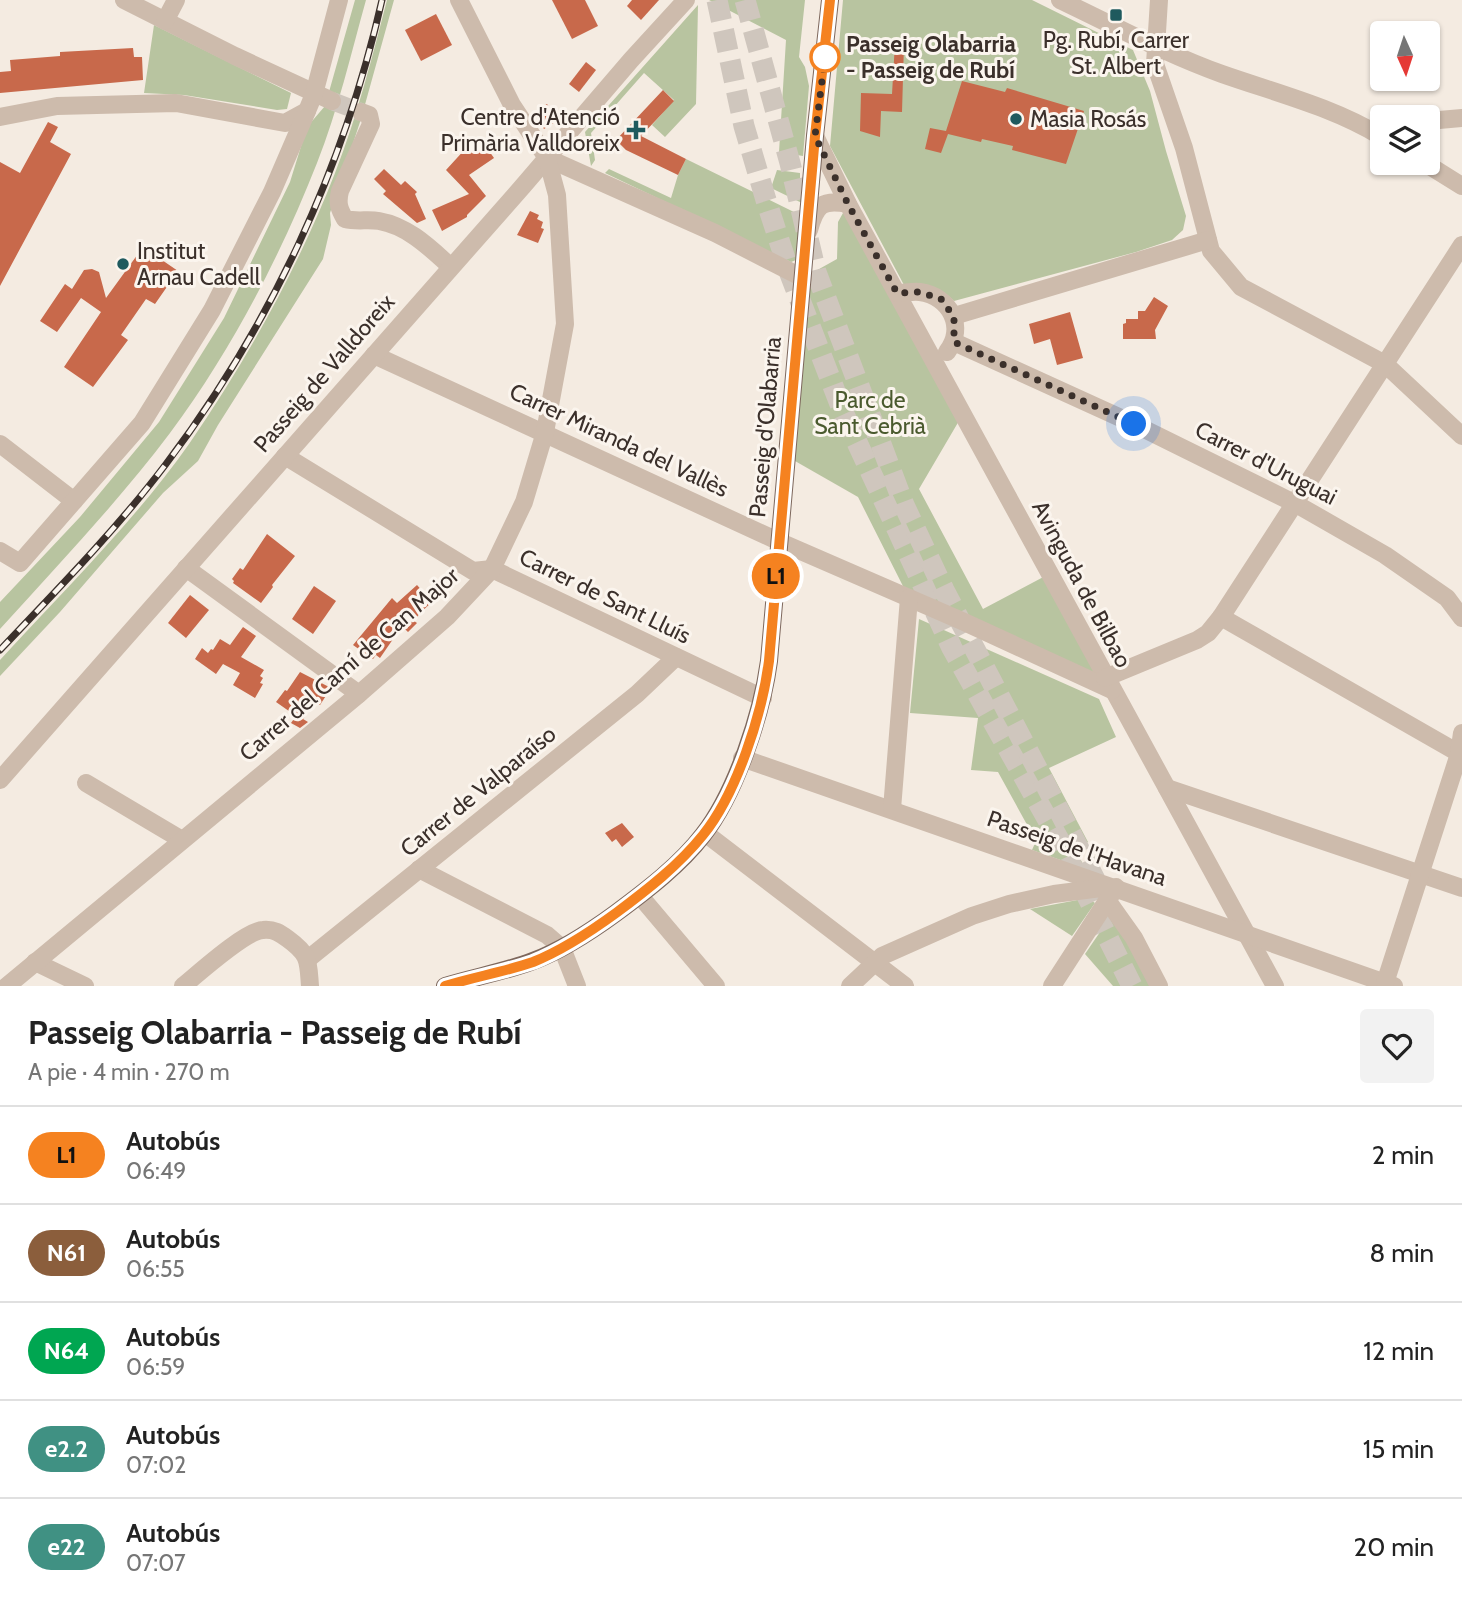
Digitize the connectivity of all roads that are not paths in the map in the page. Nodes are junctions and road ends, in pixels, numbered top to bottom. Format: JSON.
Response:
{"nodes":[{"id":1,"x":124,"y":0,"type":"edge"},
{"id":2,"x":176,"y":0,"type":"edge"},
{"id":3,"x":339,"y":0,"type":"edge"},
{"id":4,"x":458,"y":0,"type":"edge"},
{"id":5,"x":686,"y":0,"type":"edge"},
{"id":6,"x":830,"y":0,"type":"edge"},
{"id":7,"x":1060,"y":0,"type":"edge"},
{"id":8,"x":1159,"y":0,"type":"edge"},
{"id":9,"x":165,"y":20,"type":"junction"},
{"id":10,"x":1156,"y":46,"type":"junction"},
{"id":11,"x":332,"y":101,"type":"tunnel mouth"},
{"id":12,"x":311,"y":103,"type":"junction"},
{"id":13,"x":361,"y":112,"type":"dead end"},
{"id":14,"x":0,"y":117,"type":"edge"},
{"id":15,"x":1462,"y":118,"type":"edge"},
{"id":16,"x":1440,"y":120,"type":"edge"},
{"id":17,"x":1370,"y":125,"type":"edge"},
{"id":18,"x":815,"y":136,"type":"junction"},
{"id":19,"x":547,"y":158,"type":"junction"},
{"id":20,"x":1440,"y":172,"type":"edge"},
{"id":21,"x":812,"y":175,"type":"junction"},
{"id":22,"x":1462,"y":186,"type":"edge"},
{"id":23,"x":848,"y":204,"type":"junction"},
{"id":24,"x":806,"y":238,"type":"junction"},
{"id":25,"x":1208,"y":240,"type":"junction"},
{"id":26,"x":1462,"y":245,"type":"edge"},
{"id":27,"x":450,"y":266,"type":"junction"},
{"id":28,"x":803,"y":278,"type":"junction"},
{"id":29,"x":897,"y":293,"type":"junction"},
{"id":30,"x":954,"y":317,"type":"junction"},
{"id":31,"x":954,"y":342,"type":"junction"},
{"id":32,"x":374,"y":355,"type":"junction"},
{"id":33,"x":935,"y":361,"type":"junction"},
{"id":34,"x":1385,"y":364,"type":"junction"},
{"id":35,"x":545,"y":432,"type":"junction"},
{"id":36,"x":1462,"y":436,"type":"edge"},
{"id":37,"x":0,"y":444,"type":"edge"},
{"id":38,"x":285,"y":456,"type":"junction"},
{"id":39,"x":74,"y":500,"type":"junction"},
{"id":40,"x":1296,"y":504,"type":"junction"},
{"id":41,"x":779,"y":541,"type":"junction"},
{"id":42,"x":0,"y":551,"type":"edge"},
{"id":43,"x":186,"y":568,"type":"junction"},
{"id":44,"x":492,"y":569,"type":"junction"},
{"id":45,"x":909,"y":598,"type":"junction"},
{"id":46,"x":1221,"y":617,"type":"junction"},
{"id":47,"x":1462,"y":618,"type":"edge"},
{"id":48,"x":676,"y":657,"type":"junction"},
{"id":49,"x":1109,"y":684,"type":"junction"},
{"id":50,"x":359,"y":694,"type":"junction"},
{"id":51,"x":762,"y":698,"type":"junction"},
{"id":52,"x":1462,"y":733,"type":"edge"},
{"id":53,"x":27,"y":748,"type":"junction"},
{"id":54,"x":1461,"y":755,"type":"edge"},
{"id":55,"x":43,"y":758,"type":"dead end"},
{"id":56,"x":743,"y":758,"type":"junction"},
{"id":57,"x":0,"y":780,"type":"edge"},
{"id":58,"x":86,"y":783,"type":"dead end"},
{"id":59,"x":1167,"y":788,"type":"junction"},
{"id":60,"x":892,"y":809,"type":"junction"},
{"id":61,"x":705,"y":833,"type":"junction"},
{"id":62,"x":182,"y":840,"type":"junction"},
{"id":63,"x":419,"y":869,"type":"junction"},
{"id":64,"x":1420,"y":874,"type":"junction"},
{"id":65,"x":1462,"y":888,"type":"edge"},
{"id":66,"x":1112,"y":893,"type":"junction"},
{"id":67,"x":640,"y":896,"type":"junction"},
{"id":68,"x":1247,"y":934,"type":"junction"},
{"id":69,"x":562,"y":948,"type":"junction"},
{"id":70,"x":308,"y":959,"type":"junction"},
{"id":71,"x":35,"y":962,"type":"junction"},
{"id":72,"x":874,"y":962,"type":"junction"},
{"id":73,"x":1390,"y":984,"type":"edge"},
{"id":74,"x":7,"y":986,"type":"edge"},
{"id":75,"x":85,"y":986,"type":"edge"},
{"id":76,"x":183,"y":986,"type":"edge"},
{"id":77,"x":310,"y":986,"type":"edge"},
{"id":78,"x":445,"y":986,"type":"edge"},
{"id":79,"x":578,"y":986,"type":"edge"},
{"id":80,"x":716,"y":986,"type":"edge"},
{"id":81,"x":850,"y":986,"type":"edge"},
{"id":82,"x":905,"y":986,"type":"edge"},
{"id":83,"x":1052,"y":986,"type":"edge"},
{"id":84,"x":1159,"y":986,"type":"edge"},
{"id":85,"x":1275,"y":986,"type":"edge"}],
"edges":[{"from":1,"to":9,"type":"street"},
{"from":2,"to":9,"type":"street"},
{"from":3,"to":12,"type":"street"},
{"from":4,"to":19,"type":"street"},
{"from":5,"to":19,"type":"street","name":"Passeig de Valldoreix"},
{"from":6,"to":18,"type":"main road","name":"Passeig d'Olabarria"},
{"from":7,"to":10,"type":"street"},
{"from":8,"to":10,"type":"street"},
{"from":9,"to":12,"type":"street"},
{"from":10,"to":17,"type":"street"},
{"from":10,"to":25,"type":"street"},
{"from":11,"to":12,"type":"street"},
{"from":12,"to":14,"type":"street"},
{"from":12,"to":39,"type":"street"},
{"from":13,"to":27,"type":"street"},
{"from":15,"to":16,"type":"street"},
{"from":18,"to":21,"type":"main road","name":"Passeig d'Olabarria"},
{"from":18,"to":23,"type":"street","name":"Avinguda de Bilbao"},
{"from":19,"to":27,"type":"street","name":"Passeig de Valldoreix"},
{"from":19,"to":28,"type":"street"},
{"from":19,"to":35,"type":"street","name":"Carrer del Camí de Can Major"},
{"from":20,"to":22,"type":"street"},
{"from":21,"to":23,"type":"street"},
{"from":21,"to":24,"type":"main road","name":"Passeig d'Olabarria"},
{"from":23,"to":24,"type":"street"},
{"from":23,"to":29,"type":"street","name":"Avinguda de Bilbao"},
{"from":24,"to":28,"type":"main road","name":"Passeig d'Olabarria"},
{"from":25,"to":30,"type":"street"},
{"from":25,"to":34,"type":"street"},
{"from":26,"to":34,"type":"street"},
{"from":27,"to":32,"type":"street","name":"Passeig de Valldoreix"},
{"from":28,"to":41,"type":"main road","name":"Passeig d'Olabarria"},
{"from":29,"to":30,"type":"street"},
{"from":29,"to":33,"type":"street","name":"Avinguda de Bilbao"},
{"from":30,"to":31,"type":"street"},
{"from":31,"to":33,"type":"street"},
{"from":31,"to":40,"type":"street","name":"Carrer d'Uruguai"},
{"from":32,"to":35,"type":"street","name":"Carrer Miranda del Vallès"},
{"from":32,"to":38,"type":"street","name":"Passeig de Valldoreix"},
{"from":33,"to":49,"type":"street","name":"Avinguda de Bilbao"},
{"from":34,"to":36,"type":"street"},
{"from":34,"to":40,"type":"street"},
{"from":35,"to":41,"type":"street","name":"Carrer Miranda del Vallès"},
{"from":35,"to":44,"type":"street","name":"Carrer del Camí de Can Major"},
{"from":37,"to":39,"type":"street"},
{"from":38,"to":43,"type":"street","name":"Passeig de Valldoreix"},
{"from":38,"to":44,"type":"street","name":"Carrer de Sant Lluís"},
{"from":39,"to":42,"type":"street"},
{"from":40,"to":46,"type":"street"},
{"from":40,"to":47,"type":"street","name":"Carrer d'Uruguai"},
{"from":41,"to":45,"type":"street","name":"Carrer Miranda del Vallès"},
{"from":41,"to":51,"type":"main road","name":"Passeig d'Olabarria"},
{"from":43,"to":50,"type":"street"},
{"from":43,"to":53,"type":"street","name":"Passeig de Valldoreix"},
{"from":44,"to":48,"type":"street","name":"Carrer de Sant Lluís"},
{"from":44,"to":50,"type":"street","name":"Carrer del Camí de Can Major"},
{"from":45,"to":49,"type":"street","name":"Carrer Miranda del Vallès"},
{"from":45,"to":60,"type":"street"},
{"from":46,"to":49,"type":"street"},
{"from":46,"to":54,"type":"street"},
{"from":48,"to":51,"type":"street","name":"Carrer de Sant Lluís"},
{"from":48,"to":63,"type":"street","name":"Carrer de Valparaíso"},
{"from":49,"to":59,"type":"street","name":"Avinguda de Bilbao"},
{"from":50,"to":62,"type":"street","name":"Carrer del Camí de Can Major"},
{"from":51,"to":56,"type":"main road","name":"Passeig d'Olabarria"},
{"from":52,"to":54,"type":"street"},
{"from":53,"to":55,"type":"street"},
{"from":53,"to":57,"type":"street","name":"Passeig de Valldoreix"},
{"from":54,"to":64,"type":"street"},
{"from":56,"to":60,"type":"street","name":"Passeig de l'Havana"},
{"from":56,"to":61,"type":"main road","name":"Passeig d'Olabarria"},
{"from":58,"to":62,"type":"street"},
{"from":59,"to":64,"type":"street"},
{"from":59,"to":68,"type":"street","name":"Avinguda de Bilbao"},
{"from":60,"to":66,"type":"street","name":"Passeig de l'Havana"},
{"from":61,"to":67,"type":"main road","name":"Passeig d'Olabarria"},
{"from":61,"to":72,"type":"street"},
{"from":62,"to":71,"type":"street","name":"Carrer del Camí de Can Major"},
{"from":63,"to":69,"type":"street"},
{"from":63,"to":70,"type":"street","name":"Carrer de Valparaíso"},
{"from":64,"to":65,"type":"street"},
{"from":64,"to":73,"type":"street"},
{"from":66,"to":68,"type":"street","name":"Passeig de l'Havana"},
{"from":66,"to":72,"type":"street"},
{"from":66,"to":83,"type":"street"},
{"from":66,"to":84,"type":"street"},
{"from":67,"to":69,"type":"main road","name":"Passeig d'Olabarria"},
{"from":67,"to":80,"type":"street"},
{"from":68,"to":73,"type":"street","name":"Passeig de l'Havana"},
{"from":68,"to":85,"type":"street","name":"Avinguda de Bilbao"},
{"from":69,"to":78,"type":"main road","name":"Passeig d'Olabarria"},
{"from":69,"to":79,"type":"street"},
{"from":70,"to":76,"type":"street"},
{"from":70,"to":77,"type":"street"},
{"from":71,"to":74,"type":"street","name":"Carrer del Camí de Can Major"},
{"from":71,"to":75,"type":"street"},
{"from":72,"to":81,"type":"street"},
{"from":72,"to":82,"type":"street"}]}
